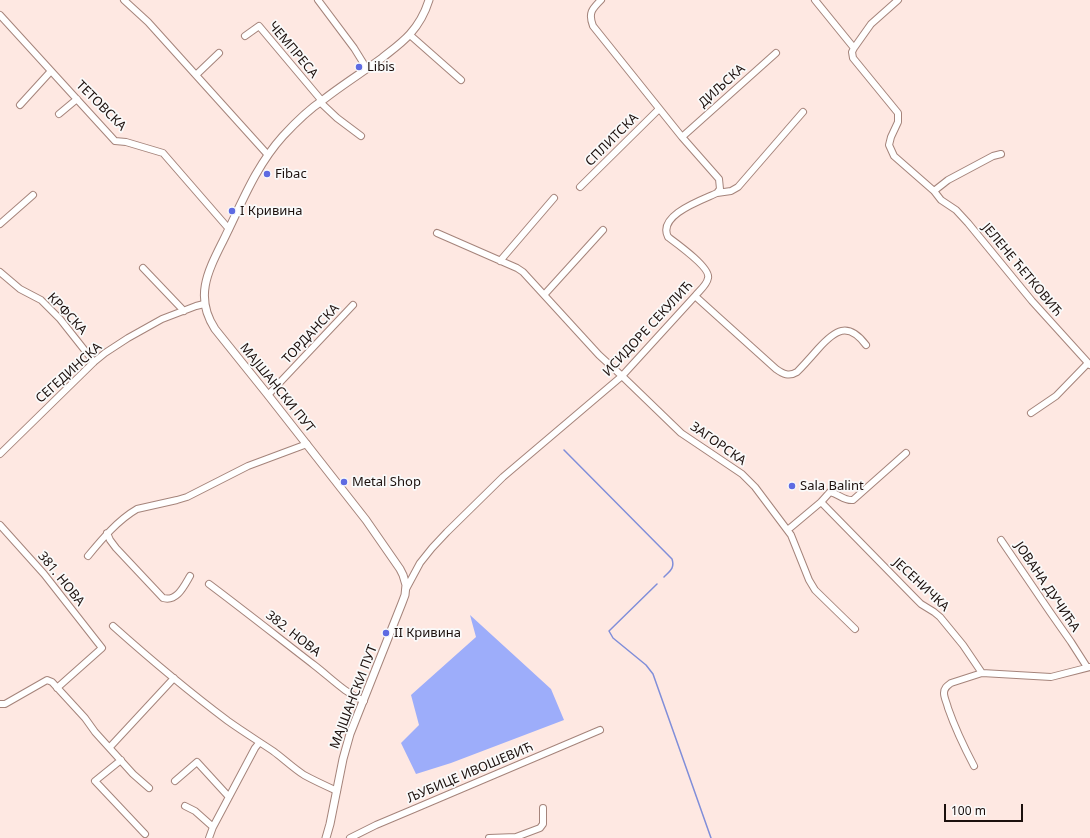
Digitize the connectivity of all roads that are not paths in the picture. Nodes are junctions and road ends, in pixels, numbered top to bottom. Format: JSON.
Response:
{"nodes":[{"id":1,"x":124,"y":0,"type":"edge"},
{"id":2,"x":318,"y":0,"type":"edge"},
{"id":3,"x":429,"y":0,"type":"edge"},
{"id":4,"x":601,"y":0,"type":"edge"},
{"id":5,"x":815,"y":0,"type":"edge"},
{"id":6,"x":898,"y":0,"type":"edge"},
{"id":7,"x":0,"y":14,"type":"edge"},
{"id":8,"x":410,"y":35,"type":"junction"},
{"id":9,"x":245,"y":36,"type":"dead end"},
{"id":10,"x":854,"y":48,"type":"junction"},
{"id":11,"x":219,"y":53,"type":"dead end"},
{"id":12,"x":776,"y":53,"type":"dead end"},
{"id":13,"x":368,"y":69,"type":"junction"},
{"id":14,"x":51,"y":71,"type":"junction"},
{"id":15,"x":196,"y":75,"type":"junction"},
{"id":16,"x":461,"y":80,"type":"dead end"},
{"id":17,"x":77,"y":99,"type":"junction"},
{"id":18,"x":321,"y":101,"type":"junction"},
{"id":19,"x":20,"y":105,"type":"dead end"},
{"id":20,"x":659,"y":109,"type":"junction"},
{"id":21,"x":803,"y":112,"type":"dead end"},
{"id":22,"x":59,"y":114,"type":"dead end"},
{"id":23,"x":361,"y":136,"type":"dead end"},
{"id":24,"x":682,"y":137,"type":"junction"},
{"id":25,"x":1001,"y":154,"type":"dead end"},
{"id":26,"x":268,"y":155,"type":"junction"},
{"id":27,"x":580,"y":187,"type":"dead end"},
{"id":28,"x":934,"y":191,"type":"junction"},
{"id":29,"x":716,"y":193,"type":"junction"},
{"id":30,"x":33,"y":195,"type":"dead end"},
{"id":31,"x":554,"y":198,"type":"dead end"},
{"id":32,"x":0,"y":224,"type":"edge"},
{"id":33,"x":229,"y":229,"type":"junction"},
{"id":34,"x":603,"y":230,"type":"dead end"},
{"id":35,"x":437,"y":233,"type":"dead end"},
{"id":36,"x":500,"y":261,"type":"junction"},
{"id":37,"x":143,"y":268,"type":"dead end"},
{"id":38,"x":0,"y":272,"type":"edge"},
{"id":39,"x":544,"y":295,"type":"junction"},
{"id":40,"x":695,"y":296,"type":"junction"},
{"id":41,"x":204,"y":304,"type":"junction"},
{"id":42,"x":353,"y":305,"type":"dead end"},
{"id":43,"x":184,"y":311,"type":"junction"},
{"id":44,"x":866,"y":345,"type":"dead end"},
{"id":45,"x":94,"y":362,"type":"junction"},
{"id":46,"x":1089,"y":364,"type":"edge"},
{"id":47,"x":622,"y":376,"type":"junction"},
{"id":48,"x":268,"y":395,"type":"junction"},
{"id":49,"x":1031,"y":413,"type":"dead end"},
{"id":50,"x":307,"y":444,"type":"junction"},
{"id":51,"x":906,"y":453,"type":"dead end"},
{"id":52,"x":0,"y":454,"type":"edge"},
{"id":53,"x":821,"y":502,"type":"junction"},
{"id":54,"x":0,"y":525,"type":"edge"},
{"id":55,"x":787,"y":529,"type":"junction"},
{"id":56,"x":107,"y":534,"type":"junction"},
{"id":57,"x":1001,"y":540,"type":"dead end"},
{"id":58,"x":88,"y":556,"type":"dead end"},
{"id":59,"x":190,"y":576,"type":"dead end"},
{"id":60,"x":209,"y":584,"type":"dead end"},
{"id":61,"x":405,"y":591,"type":"junction"},
{"id":62,"x":113,"y":626,"type":"dead end"},
{"id":63,"x":855,"y":629,"type":"dead end"},
{"id":64,"x":1089,"y":667,"type":"edge"},
{"id":65,"x":982,"y":673,"type":"junction"},
{"id":66,"x":174,"y":678,"type":"junction"},
{"id":67,"x":57,"y":688,"type":"junction"},
{"id":68,"x":364,"y":701,"type":"junction"},
{"id":69,"x":0,"y":704,"type":"edge"},
{"id":70,"x":600,"y":730,"type":"dead end"},
{"id":71,"x":259,"y":743,"type":"junction"},
{"id":72,"x":110,"y":746,"type":"junction"},
{"id":73,"x":121,"y":760,"type":"junction"},
{"id":74,"x":974,"y":766,"type":"dead end"},
{"id":75,"x":176,"y":781,"type":"dead end"},
{"id":76,"x":149,"y":788,"type":"dead end"},
{"id":77,"x":337,"y":791,"type":"junction"},
{"id":78,"x":229,"y":797,"type":"junction"},
{"id":79,"x":185,"y":806,"type":"dead end"},
{"id":80,"x":543,"y":808,"type":"dead end"},
{"id":81,"x":213,"y":827,"type":"junction"},
{"id":82,"x":145,"y":834,"type":"dead end"},
{"id":83,"x":209,"y":838,"type":"edge"},
{"id":84,"x":326,"y":838,"type":"edge"},
{"id":85,"x":350,"y":838,"type":"edge"},
{"id":86,"x":489,"y":838,"type":"edge"}],
"edges":[{"from":1,"to":15,"type":"street"},
{"from":2,"to":13,"type":"street"},
{"from":3,"to":8,"type":"street","name":"МАЈШАНСКИ ПУТ"},
{"from":4,"to":20,"type":"street"},
{"from":5,"to":10,"type":"street","name":"ЈЕЛЕНЕ ЋЕТКОВИЋ"},
{"from":6,"to":10,"type":"street"},
{"from":7,"to":14,"type":"street","name":"ТЕТОВСКА"},
{"from":8,"to":13,"type":"street","name":"МАЈШАНСКИ ПУТ"},
{"from":8,"to":16,"type":"street"},
{"from":9,"to":18,"type":"street","name":"ЧЕМПРЕСА"},
{"from":10,"to":28,"type":"street","name":"ЈЕЛЕНЕ ЋЕТКОВИЋ"},
{"from":11,"to":15,"type":"street"},
{"from":12,"to":24,"type":"street","name":"ДИЉСКА"},
{"from":13,"to":18,"type":"street","name":"МАЈШАНСКИ ПУТ"},
{"from":14,"to":17,"type":"street","name":"ТЕТОВСКА"},
{"from":14,"to":19,"type":"street"},
{"from":15,"to":26,"type":"street"},
{"from":17,"to":22,"type":"street"},
{"from":17,"to":33,"type":"street","name":"ТЕТОВСКА"},
{"from":18,"to":23,"type":"street"},
{"from":18,"to":26,"type":"street","name":"МАЈШАНСКИ ПУТ"},
{"from":20,"to":24,"type":"street"},
{"from":20,"to":27,"type":"street","name":"СПЛИТСКА"},
{"from":21,"to":29,"type":"street"},
{"from":24,"to":29,"type":"street"},
{"from":25,"to":28,"type":"street"},
{"from":26,"to":33,"type":"street","name":"МАЈШАНСКИ ПУТ"},
{"from":28,"to":46,"type":"street","name":"ЈЕЛЕНЕ ЋЕТКОВИЋ"},
{"from":29,"to":40,"type":"street","name":"ИСИДОРЕ СЕКУЛИЋ"},
{"from":30,"to":32,"type":"street"},
{"from":31,"to":36,"type":"street"},
{"from":33,"to":41,"type":"street","name":"МАЈШАНСКИ ПУТ"},
{"from":34,"to":39,"type":"street"},
{"from":35,"to":36,"type":"street","name":"ЗАГОРСКА"},
{"from":36,"to":39,"type":"street","name":"ЗАГОРСКА"},
{"from":37,"to":43,"type":"street"},
{"from":38,"to":45,"type":"street","name":"КРФСКА"},
{"from":39,"to":47,"type":"street","name":"ЗАГОРСКА"},
{"from":40,"to":44,"type":"street"},
{"from":40,"to":47,"type":"street","name":"ИСИДОРЕ СЕКУЛИЋ"},
{"from":41,"to":43,"type":"street","name":"СЕГЕДИНСКА"},
{"from":41,"to":48,"type":"street","name":"МАЈШАНСКИ ПУТ"},
{"from":42,"to":48,"type":"street","name":"ТОРДАНСКА"},
{"from":43,"to":45,"type":"street","name":"СЕГЕДИНСКА"},
{"from":45,"to":52,"type":"street","name":"СЕГЕДИНСКА"},
{"from":46,"to":49,"type":"street"},
{"from":47,"to":55,"type":"street","name":"ЗАГОРСКА"},
{"from":47,"to":61,"type":"street","name":"ИСИДОРЕ СЕКУЛИЋ"},
{"from":48,"to":50,"type":"street","name":"МАЈШАНСКИ ПУТ"},
{"from":50,"to":56,"type":"street"},
{"from":50,"to":61,"type":"street","name":"МАЈШАНСКИ ПУТ"},
{"from":51,"to":53,"type":"street"},
{"from":53,"to":55,"type":"street"},
{"from":53,"to":65,"type":"street","name":"ЈЕСЕНИЧКА"},
{"from":54,"to":67,"type":"street","name":"381. НОВА"},
{"from":55,"to":63,"type":"street","name":"ЗАГОРСКА"},
{"from":56,"to":58,"type":"street"},
{"from":56,"to":59,"type":"street"},
{"from":57,"to":64,"type":"street","name":"ЈОВАНА ДУЧИЋА"},
{"from":60,"to":68,"type":"street","name":"382. НОВА"},
{"from":61,"to":68,"type":"street","name":"МАЈШАНСКИ ПУТ"},
{"from":62,"to":66,"type":"street"},
{"from":64,"to":65,"type":"street"},
{"from":65,"to":74,"type":"street"},
{"from":66,"to":71,"type":"street"},
{"from":66,"to":72,"type":"street"},
{"from":67,"to":69,"type":"street"},
{"from":67,"to":72,"type":"street"},
{"from":68,"to":77,"type":"street","name":"МАЈШАНСКИ ПУТ"},
{"from":70,"to":85,"type":"street","name":"ЉУБИЦЕ ИВОШЕВИЋ"},
{"from":71,"to":77,"type":"street"},
{"from":71,"to":78,"type":"street"},
{"from":72,"to":73,"type":"street"},
{"from":73,"to":76,"type":"street"},
{"from":73,"to":82,"type":"street"},
{"from":75,"to":78,"type":"street"},
{"from":77,"to":84,"type":"street","name":"МАЈШАНСКИ ПУТ"},
{"from":78,"to":81,"type":"street"},
{"from":79,"to":81,"type":"street"},
{"from":80,"to":86,"type":"street"},
{"from":81,"to":83,"type":"street"}]}
